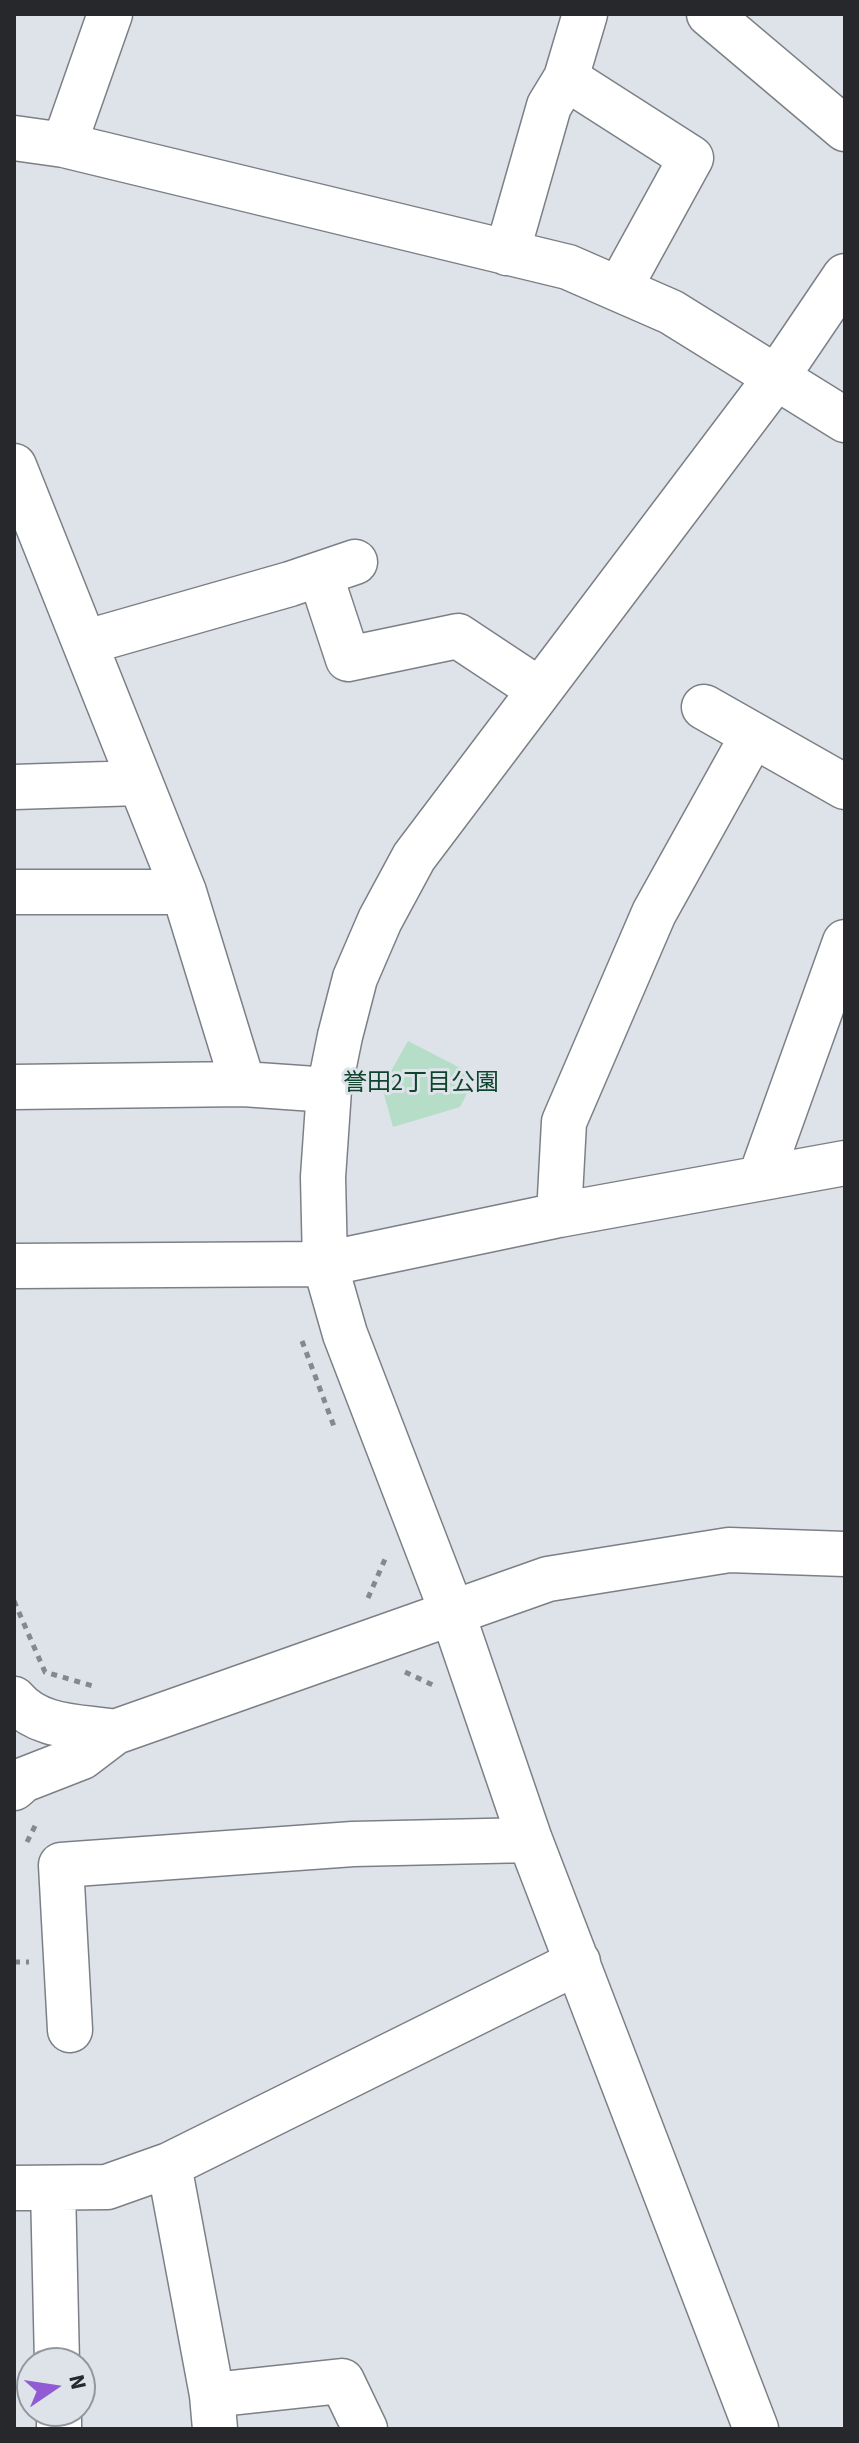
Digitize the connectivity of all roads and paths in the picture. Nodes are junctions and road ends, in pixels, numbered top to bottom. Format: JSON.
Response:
{"nodes":[{"id":1,"x":110,"y":14,"type":"edge"},
{"id":2,"x":585,"y":14,"type":"edge"},
{"id":3,"x":709,"y":14,"type":"edge"},
{"id":4,"x":566,"y":78,"type":"junction"},
{"id":5,"x":845,"y":129,"type":"edge"},
{"id":6,"x":14,"y":138,"type":"edge"},
{"id":7,"x":64,"y":145,"type":"junction"},
{"id":8,"x":507,"y":253,"type":"junction"},
{"id":9,"x":845,"y":276,"type":"edge"},
{"id":10,"x":619,"y":289,"type":"junction"},
{"id":11,"x":778,"y":375,"type":"junction"},
{"id":12,"x":845,"y":420,"type":"edge"},
{"id":13,"x":14,"y":466,"type":"edge"},
{"id":14,"x":87,"y":642,"type":"junction"},
{"id":15,"x":538,"y":689,"type":"junction"},
{"id":16,"x":704,"y":707,"type":"dead end"},
{"id":17,"x":753,"y":735,"type":"junction"},
{"id":18,"x":139,"y":783,"type":"junction"},
{"id":19,"x":14,"y":787,"type":"edge"},
{"id":20,"x":845,"y":787,"type":"edge"},
{"id":21,"x":14,"y":892,"type":"edge"},
{"id":22,"x":184,"y":892,"type":"junction"},
{"id":23,"x":845,"y":942,"type":"edge"},
{"id":24,"x":243,"y":1084,"type":"junction"},
{"id":25,"x":14,"y":1087,"type":"edge"},
{"id":26,"x":329,"y":1090,"type":"junction"},
{"id":27,"x":845,"y":1163,"type":"edge"},
{"id":28,"x":761,"y":1176,"type":"junction"},
{"id":29,"x":559,"y":1215,"type":"junction"},
{"id":30,"x":325,"y":1264,"type":"junction"},
{"id":31,"x":14,"y":1266,"type":"edge"},
{"id":32,"x":299,"y":1326,"type":"dead end"},
{"id":33,"x":340,"y":1441,"type":"dead end"},
{"id":34,"x":381,"y":1544,"type":"dead end"},
{"id":35,"x":845,"y":1554,"type":"edge"},
{"id":36,"x":14,"y":1601,"type":"edge"},
{"id":37,"x":357,"y":1602,"type":"dead end"},
{"id":38,"x":452,"y":1612,"type":"junction"},
{"id":39,"x":401,"y":1671,"type":"dead end"},
{"id":40,"x":102,"y":1689,"type":"dead end"},
{"id":41,"x":14,"y":1699,"type":"edge"},
{"id":42,"x":440,"y":1699,"type":"dead end"},
{"id":43,"x":14,"y":1726,"type":"edge"},
{"id":44,"x":115,"y":1732,"type":"junction"},
{"id":45,"x":27,"y":1792,"type":"edge"},
{"id":46,"x":530,"y":1840,"type":"junction"},
{"id":47,"x":26,"y":1844,"type":"dead end"},
{"id":48,"x":28,"y":1947,"type":"dead end"},
{"id":49,"x":14,"y":1962,"type":"edge"},
{"id":50,"x":578,"y":1962,"type":"junction"},
{"id":51,"x":70,"y":2030,"type":"dead end"},
{"id":52,"x":169,"y":2165,"type":"junction"},
{"id":53,"x":33,"y":2188,"type":"edge"},
{"id":54,"x":55,"y":2347,"type":"edge"},
{"id":55,"x":213,"y":2412,"type":"edge"},
{"id":56,"x":365,"y":2429,"type":"edge"},
{"id":57,"x":756,"y":2429,"type":"edge"}],
"edges":[{"from":1,"to":7,"type":"street"},
{"from":2,"to":4,"type":"street"},
{"from":3,"to":5,"type":"street"},
{"from":4,"to":8,"type":"street"},
{"from":4,"to":10,"type":"street"},
{"from":6,"to":7,"type":"street"},
{"from":7,"to":8,"type":"street"},
{"from":8,"to":10,"type":"street"},
{"from":9,"to":11,"type":"street"},
{"from":10,"to":11,"type":"street"},
{"from":11,"to":12,"type":"street"},
{"from":11,"to":15,"type":"street"},
{"from":13,"to":14,"type":"street"},
{"from":14,"to":15,"type":"street"},
{"from":14,"to":18,"type":"street"},
{"from":15,"to":26,"type":"street"},
{"from":16,"to":17,"type":"street"},
{"from":17,"to":20,"type":"street"},
{"from":17,"to":29,"type":"street"},
{"from":18,"to":19,"type":"street"},
{"from":18,"to":22,"type":"street"},
{"from":21,"to":22,"type":"street"},
{"from":22,"to":24,"type":"street"},
{"from":23,"to":28,"type":"street"},
{"from":24,"to":25,"type":"street"},
{"from":24,"to":26,"type":"street"},
{"from":26,"to":30,"type":"street"},
{"from":27,"to":28,"type":"street"},
{"from":28,"to":29,"type":"street"},
{"from":29,"to":30,"type":"street"},
{"from":30,"to":31,"type":"street"},
{"from":30,"to":38,"type":"street"},
{"from":32,"to":33,"type":"path"},
{"from":34,"to":37,"type":"path"},
{"from":35,"to":38,"type":"street"},
{"from":36,"to":40,"type":"path"},
{"from":38,"to":44,"type":"street"},
{"from":38,"to":46,"type":"street"},
{"from":39,"to":42,"type":"path"},
{"from":41,"to":44,"type":"street"},
{"from":43,"to":45,"type":"street"},
{"from":44,"to":45,"type":"street"},
{"from":45,"to":47,"type":"path"},
{"from":46,"to":50,"type":"street"},
{"from":46,"to":51,"type":"street"},
{"from":48,"to":49,"type":"path"},
{"from":50,"to":52,"type":"street"},
{"from":50,"to":57,"type":"street"},
{"from":52,"to":53,"type":"street"},
{"from":52,"to":55,"type":"street"},
{"from":53,"to":54,"type":"street"},
{"from":55,"to":56,"type":"street"}]}
